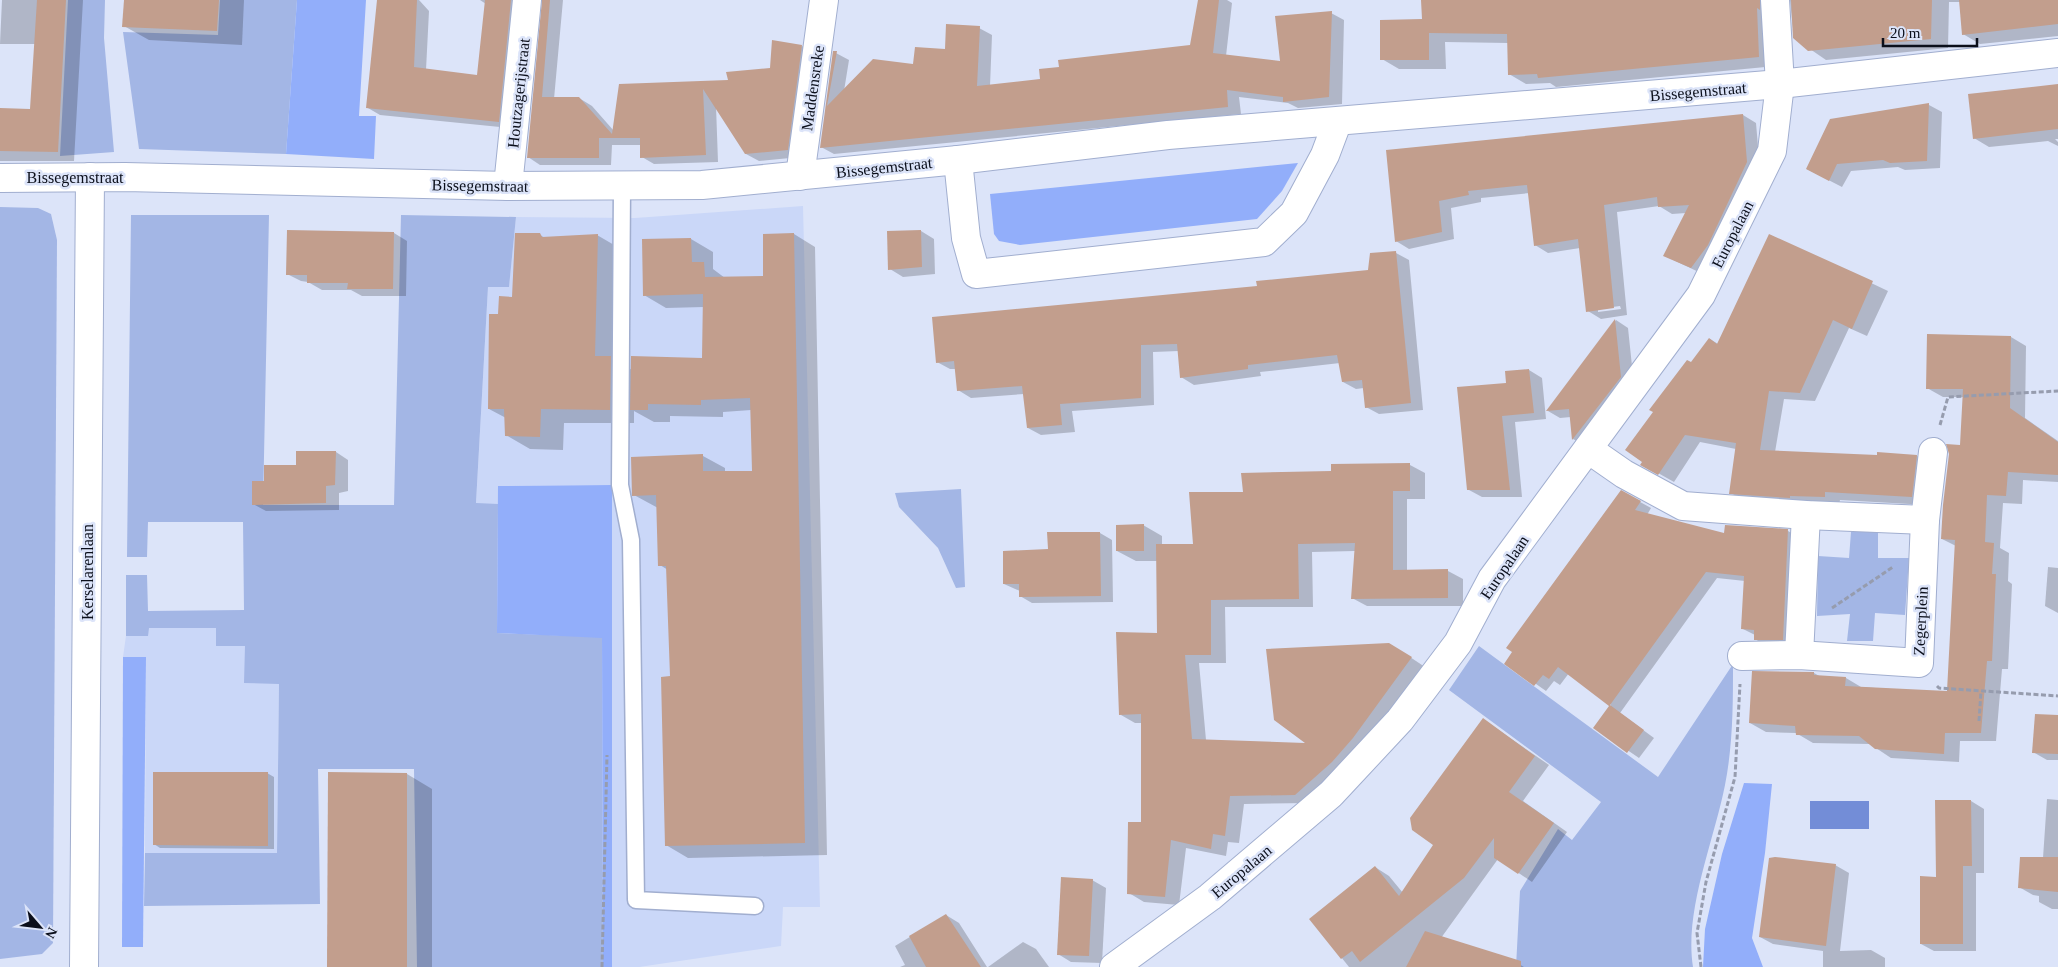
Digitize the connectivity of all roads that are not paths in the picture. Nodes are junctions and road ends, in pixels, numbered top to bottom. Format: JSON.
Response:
{"nodes":[{"id":1,"x":527,"y":0,"type":"edge"},
{"id":2,"x":824,"y":0,"type":"edge"},
{"id":3,"x":1775,"y":0,"type":"edge"},
{"id":4,"x":2058,"y":53,"type":"edge"},
{"id":5,"x":1780,"y":84,"type":"junction"},
{"id":6,"x":1337,"y":123,"type":"junction"},
{"id":7,"x":958,"y":160,"type":"junction"},
{"id":8,"x":800,"y":176,"type":"junction"},
{"id":9,"x":90,"y":177,"type":"junction"},
{"id":10,"x":0,"y":178,"type":"edge"},
{"id":11,"x":508,"y":186,"type":"junction"},
{"id":12,"x":622,"y":187,"type":"junction"},
{"id":13,"x":1588,"y":449,"type":"junction"},
{"id":14,"x":1933,"y":452,"type":"road end"},
{"id":15,"x":1806,"y":515,"type":"junction"},
{"id":16,"x":1925,"y":520,"type":"junction"},
{"id":17,"x":1799,"y":642,"type":"junction"},
{"id":18,"x":1742,"y":656,"type":"road end"},
{"id":19,"x":755,"y":906,"type":"dead end"},
{"id":20,"x":84,"y":967,"type":"edge"},
{"id":21,"x":1114,"y":967,"type":"edge"}],
"edges":[{"from":1,"to":11,"type":"street","name":"Houtzagerijstraat"},
{"from":2,"to":8,"type":"street","name":"Maddensreke"},
{"from":3,"to":5,"type":"street","name":"Europalaan"},
{"from":4,"to":5,"type":"street","name":"Bissegemstraat"},
{"from":5,"to":6,"type":"street","name":"Bissegemstraat"},
{"from":5,"to":13,"type":"street","name":"Europalaan"},
{"from":6,"to":7,"type":"street","name":"Bissegemstraat"},
{"from":6,"to":7,"type":"street"},
{"from":7,"to":8,"type":"street","name":"Bissegemstraat"},
{"from":8,"to":12,"type":"street","name":"Bissegemstraat"},
{"from":9,"to":10,"type":"street","name":"Bissegemstraat"},
{"from":9,"to":11,"type":"street","name":"Bissegemstraat"},
{"from":9,"to":20,"type":"street","name":"Kerselarenlaan"},
{"from":11,"to":12,"type":"street","name":"Bissegemstraat"},
{"from":12,"to":19,"type":"lane"},
{"from":13,"to":15,"type":"street"},
{"from":13,"to":21,"type":"street","name":"Europalaan"},
{"from":14,"to":16,"type":"street","name":"Zegerplein"},
{"from":15,"to":16,"type":"street"},
{"from":15,"to":17,"type":"street"},
{"from":16,"to":17,"type":"street","name":"Zegerplein"},
{"from":17,"to":18,"type":"street","name":"Zegerplein"}]}
